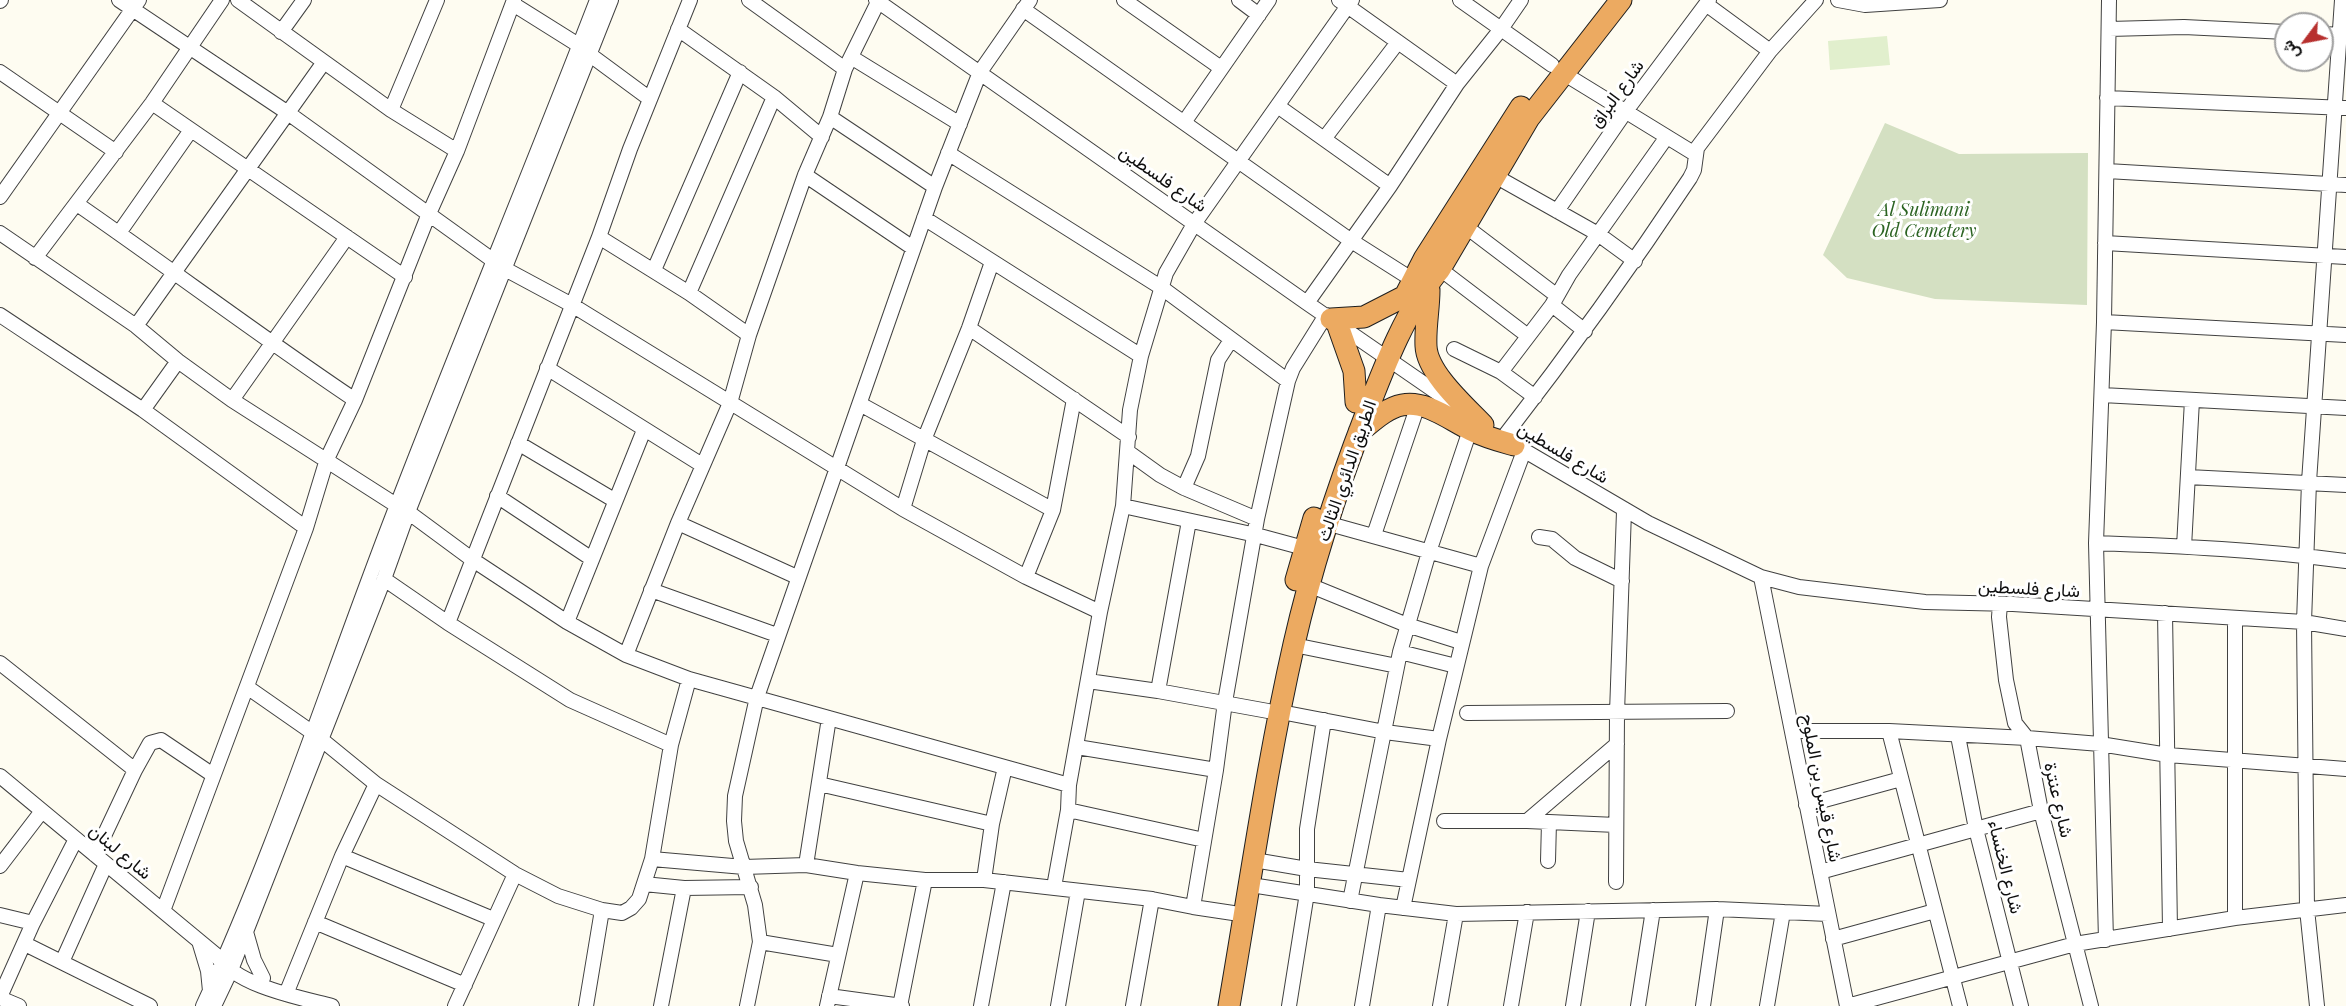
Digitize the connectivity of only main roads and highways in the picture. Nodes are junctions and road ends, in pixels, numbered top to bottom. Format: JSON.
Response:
{"nodes":[{"id":1,"x":1605,"y":0,"type":"edge"},
{"id":2,"x":1621,"y":0,"type":"edge"},
{"id":3,"x":1558,"y":69,"type":"junction"},
{"id":4,"x":1422,"y":282,"type":"junction"},
{"id":5,"x":1382,"y":356,"type":"junction"},
{"id":6,"x":1356,"y":402,"type":"junction"},
{"id":7,"x":1476,"y":427,"type":"junction"},
{"id":8,"x":1359,"y":432,"type":"junction"},
{"id":9,"x":1514,"y":445,"type":"road end"},
{"id":10,"x":1274,"y":712,"type":"junction"},
{"id":11,"x":1216,"y":1006,"type":"edge"},
{"id":12,"x":1228,"y":1006,"type":"edge"}],
"edges":[{"from":1,"to":3,"type":"highway","name":"الطريق الدائري الثالث"},
{"from":2,"to":3,"type":"highway","name":"الطريق الدائري الثالث"},
{"from":3,"to":4,"type":"highway","name":"الطريق الدائري الثالث"},
{"from":3,"to":4,"type":"highway","name":"الطريق الدائري الثالث"},
{"from":4,"to":5,"type":"highway","name":"الطريق الدائري الثالث"},
{"from":4,"to":6,"type":"highway"},
{"from":4,"to":7,"type":"highway"},
{"from":5,"to":6,"type":"highway","name":"الطريق الدائري الثالث"},
{"from":5,"to":8,"type":"highway","name":"الطريق الدائري الثالث"},
{"from":6,"to":10,"type":"highway","name":"الطريق الدائري الثالث"},
{"from":7,"to":8,"type":"highway"},
{"from":7,"to":9,"type":"highway"},
{"from":8,"to":10,"type":"highway","name":"الطريق الدائري الثالث"},
{"from":10,"to":11,"type":"highway","name":"الطريق الدائري الثالث"},
{"from":10,"to":12,"type":"highway","name":"الطريق الدائري الثالث"}]}
